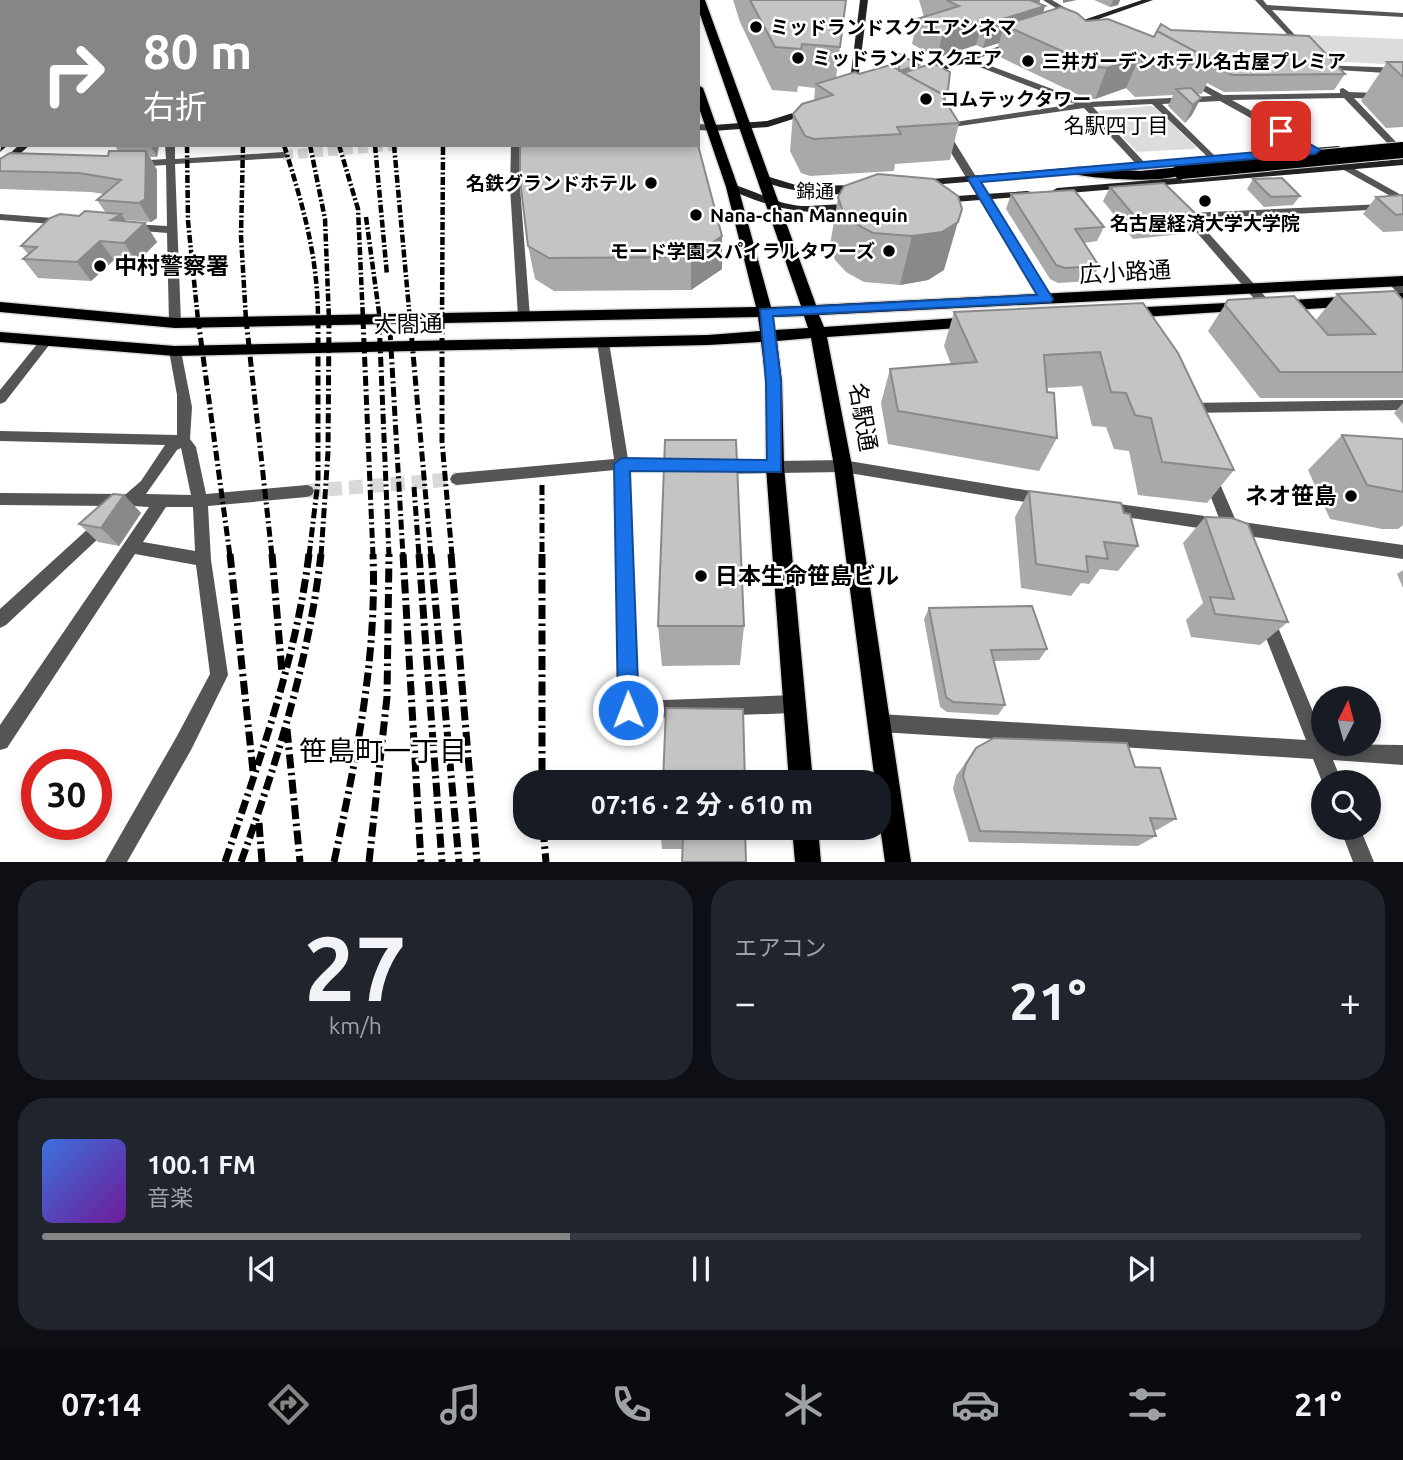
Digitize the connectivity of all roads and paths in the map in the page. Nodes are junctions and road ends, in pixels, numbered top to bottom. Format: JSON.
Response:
{"nodes":[{"id":1,"x":700,"y":0,"type":"edge"},
{"id":2,"x":864,"y":0,"type":"edge"},
{"id":3,"x":1046,"y":0,"type":"edge"},
{"id":4,"x":1149,"y":0,"type":"edge"},
{"id":5,"x":1262,"y":3,"type":"edge"},
{"id":6,"x":1125,"y":4,"type":"edge"},
{"id":7,"x":1403,"y":15,"type":"edge"},
{"id":8,"x":1088,"y":23,"type":"junction"},
{"id":9,"x":1058,"y":30,"type":"edge"},
{"id":10,"x":1283,"y":41,"type":"edge"},
{"id":11,"x":1296,"y":41,"type":"junction"},
{"id":12,"x":1019,"y":42,"type":"edge"},
{"id":13,"x":967,"y":59,"type":"junction"},
{"id":14,"x":1320,"y":66,"type":"junction"},
{"id":15,"x":1403,"y":71,"type":"edge"},
{"id":16,"x":1174,"y":72,"type":"edge"},
{"id":17,"x":1329,"y":76,"type":"edge"},
{"id":18,"x":909,"y":79,"type":"edge"},
{"id":19,"x":1338,"y":85,"type":"edge"},
{"id":20,"x":700,"y":93,"type":"edge"},
{"id":21,"x":864,"y":94,"type":"edge"},
{"id":22,"x":1347,"y":95,"type":"junction"},
{"id":23,"x":1403,"y":97,"type":"edge"},
{"id":24,"x":1223,"y":98,"type":"junction"},
{"id":25,"x":1155,"y":102,"type":"junction"},
{"id":26,"x":826,"y":105,"type":"edge"},
{"id":27,"x":1086,"y":106,"type":"junction"},
{"id":28,"x":929,"y":121,"type":"edge"},
{"id":29,"x":700,"y":127,"type":"edge"},
{"id":30,"x":744,"y":127,"type":"junction"},
{"id":31,"x":940,"y":127,"type":"junction"},
{"id":32,"x":713,"y":128,"type":"junction"},
{"id":33,"x":1400,"y":146,"type":"edge"},
{"id":34,"x":23,"y":147,"type":"edge"},
{"id":35,"x":170,"y":147,"type":"edge"},
{"id":36,"x":516,"y":147,"type":"edge"},
{"id":37,"x":1315,"y":150,"type":"junction"},
{"id":38,"x":283,"y":155,"type":"tunnel mouth"},
{"id":39,"x":1213,"y":159,"type":"junction"},
{"id":40,"x":1403,"y":162,"type":"edge"},
{"id":41,"x":2,"y":164,"type":"edge"},
{"id":42,"x":21,"y":164,"type":"edge"},
{"id":43,"x":121,"y":164,"type":"edge"},
{"id":44,"x":171,"y":164,"type":"junction"},
{"id":45,"x":1142,"y":166,"type":"junction"},
{"id":46,"x":1345,"y":167,"type":"junction"},
{"id":47,"x":1079,"y":171,"type":"junction"},
{"id":48,"x":763,"y":177,"type":"junction"},
{"id":49,"x":974,"y":179,"type":"junction"},
{"id":50,"x":906,"y":184,"type":"edge"},
{"id":51,"x":732,"y":187,"type":"junction"},
{"id":52,"x":866,"y":187,"type":"edge"},
{"id":53,"x":1051,"y":192,"type":"edge"},
{"id":54,"x":1166,"y":192,"type":"junction"},
{"id":55,"x":1038,"y":193,"type":"edge"},
{"id":56,"x":984,"y":197,"type":"junction"},
{"id":57,"x":1403,"y":200,"type":"edge"},
{"id":58,"x":929,"y":201,"type":"edge"},
{"id":59,"x":774,"y":204,"type":"junction"},
{"id":60,"x":1403,"y":206,"type":"edge"},
{"id":61,"x":860,"y":207,"type":"edge"},
{"id":62,"x":1186,"y":216,"type":"junction"},
{"id":63,"x":0,"y":217,"type":"edge"},
{"id":64,"x":81,"y":223,"type":"edge"},
{"id":65,"x":120,"y":226,"type":"edge"},
{"id":66,"x":172,"y":230,"type":"junction"},
{"id":67,"x":1399,"y":284,"type":"edge"},
{"id":68,"x":1251,"y":288,"type":"junction"},
{"id":69,"x":1046,"y":299,"type":"junction"},
{"id":70,"x":1403,"y":299,"type":"edge"},
{"id":71,"x":1266,"y":306,"type":"junction"},
{"id":72,"x":0,"y":307,"type":"edge"},
{"id":73,"x":810,"y":310,"type":"junction"},
{"id":74,"x":765,"y":312,"type":"junction"},
{"id":75,"x":1109,"y":314,"type":"edge"},
{"id":76,"x":524,"y":317,"type":"junction"},
{"id":77,"x":985,"y":321,"type":"edge"},
{"id":78,"x":175,"y":323,"type":"junction"},
{"id":79,"x":818,"y":333,"type":"junction"},
{"id":80,"x":0,"y":337,"type":"edge"},
{"id":81,"x":769,"y":337,"type":"junction"},
{"id":82,"x":46,"y":341,"type":"junction"},
{"id":83,"x":603,"y":342,"type":"junction"},
{"id":84,"x":175,"y":351,"type":"junction"},
{"id":85,"x":0,"y":399,"type":"edge"},
{"id":86,"x":1403,"y":405,"type":"edge"},
{"id":87,"x":1182,"y":409,"type":"edge"},
{"id":88,"x":0,"y":436,"type":"edge"},
{"id":89,"x":183,"y":440,"type":"junction"},
{"id":90,"x":1202,"y":458,"type":"edge"},
{"id":91,"x":622,"y":464,"type":"junction"},
{"id":92,"x":843,"y":466,"type":"junction"},
{"id":93,"x":775,"y":467,"type":"junction"},
{"id":94,"x":457,"y":479,"type":"tunnel mouth"},
{"id":95,"x":307,"y":491,"type":"tunnel mouth"},
{"id":96,"x":0,"y":499,"type":"edge"},
{"id":97,"x":130,"y":500,"type":"junction"},
{"id":98,"x":162,"y":500,"type":"junction"},
{"id":99,"x":200,"y":501,"type":"junction"},
{"id":100,"x":1059,"y":501,"type":"edge"},
{"id":101,"x":1086,"y":505,"type":"edge"},
{"id":102,"x":1231,"y":529,"type":"junction"},
{"id":103,"x":131,"y":546,"type":"junction"},
{"id":104,"x":1403,"y":552,"type":"edge"},
{"id":105,"x":1242,"y":556,"type":"edge"},
{"id":106,"x":203,"y":560,"type":"junction"},
{"id":107,"x":1262,"y":608,"type":"edge"},
{"id":108,"x":0,"y":620,"type":"edge"},
{"id":109,"x":794,"y":704,"type":"junction"},
{"id":110,"x":880,"y":723,"type":"junction"},
{"id":111,"x":1311,"y":730,"type":"edge"},
{"id":112,"x":0,"y":741,"type":"edge"},
{"id":113,"x":1311,"y":750,"type":"edge"},
{"id":114,"x":1381,"y":754,"type":"edge"},
{"id":115,"x":1403,"y":755,"type":"edge"},
{"id":116,"x":800,"y":770,"type":"edge"},
{"id":117,"x":806,"y":840,"type":"edge"},
{"id":118,"x":1355,"y":840,"type":"edge"},
{"id":119,"x":115,"y":862,"type":"edge"},
{"id":120,"x":808,"y":862,"type":"edge"},
{"id":121,"x":898,"y":862,"type":"edge"},
{"id":122,"x":1364,"y":862,"type":"edge"}],
"edges":[{"from":1,"to":30,"type":"main road","name":"名駅通"},
{"from":2,"to":21,"type":"street"},
{"from":3,"to":8,"type":"street"},
{"from":4,"to":6,"type":"street"},
{"from":5,"to":7,"type":"street"},
{"from":5,"to":11,"type":"street"},
{"from":6,"to":8,"type":"street"},
{"from":8,"to":9,"type":"street"},
{"from":10,"to":11,"type":"street"},
{"from":11,"to":14,"type":"street"},
{"from":12,"to":13,"type":"street"},
{"from":13,"to":18,"type":"street"},
{"from":13,"to":27,"type":"street"},
{"from":14,"to":15,"type":"street"},
{"from":14,"to":17,"type":"street"},
{"from":16,"to":24,"type":"street"},
{"from":19,"to":22,"type":"street"},
{"from":20,"to":32,"type":"main road"},
{"from":22,"to":23,"type":"street"},
{"from":22,"to":24,"type":"street"},
{"from":22,"to":33,"type":"street"},
{"from":24,"to":25,"type":"street"},
{"from":24,"to":37,"type":"street"},
{"from":25,"to":27,"type":"street"},
{"from":25,"to":39,"type":"street"},
{"from":26,"to":30,"type":"street"},
{"from":27,"to":31,"type":"street"},
{"from":27,"to":45,"type":"street"},
{"from":28,"to":31,"type":"street"},
{"from":29,"to":32,"type":"street"},
{"from":30,"to":32,"type":"street"},
{"from":30,"to":48,"type":"main road","name":"名駅通"},
{"from":31,"to":49,"type":"street"},
{"from":32,"to":51,"type":"main road"},
{"from":33,"to":37,"type":"street"},
{"from":33,"to":47,"type":"highway","bridge":true},
{"from":34,"to":41,"type":"street"},
{"from":35,"to":44,"type":"street"},
{"from":36,"to":76,"type":"street"},
{"from":37,"to":39,"type":"street"},
{"from":37,"to":46,"type":"street"},
{"from":38,"to":44,"type":"street"},
{"from":39,"to":45,"type":"street"},
{"from":40,"to":46,"type":"street"},
{"from":41,"to":42,"type":"street"},
{"from":43,"to":44,"type":"street"},
{"from":44,"to":66,"type":"street"},
{"from":45,"to":47,"type":"street"},
{"from":46,"to":54,"type":"street"},
{"from":46,"to":57,"type":"street"},
{"from":47,"to":49,"type":"street"},
{"from":48,"to":52,"type":"street","name":"錦通"},
{"from":48,"to":59,"type":"main road","name":"名駅通"},
{"from":49,"to":50,"type":"street"},
{"from":49,"to":56,"type":"street"},
{"from":51,"to":59,"type":"street","name":"錦通"},
{"from":51,"to":74,"type":"main road"},
{"from":53,"to":54,"type":"street"},
{"from":54,"to":62,"type":"street"},
{"from":55,"to":56,"type":"street"},
{"from":56,"to":58,"type":"street"},
{"from":56,"to":69,"type":"street"},
{"from":59,"to":61,"type":"street","name":"錦通"},
{"from":59,"to":73,"type":"main road","name":"名駅通"},
{"from":60,"to":62,"type":"street"},
{"from":62,"to":68,"type":"street"},
{"from":63,"to":64,"type":"street"},
{"from":65,"to":66,"type":"street"},
{"from":66,"to":78,"type":"street"},
{"from":67,"to":68,"type":"main road","name":"広小路通"},
{"from":68,"to":69,"type":"main road","name":"広小路通"},
{"from":68,"to":71,"type":"street"},
{"from":69,"to":73,"type":"main road","name":"広小路通"},
{"from":70,"to":71,"type":"main road","name":"広小路通"},
{"from":71,"to":75,"type":"main road","name":"広小路通"},
{"from":72,"to":78,"type":"main road","name":"太閤通"},
{"from":73,"to":74,"type":"main road","name":"広小路通"},
{"from":73,"to":79,"type":"main road","name":"名駅通"},
{"from":74,"to":76,"type":"main road","name":"太閤通"},
{"from":74,"to":81,"type":"main road"},
{"from":76,"to":78,"type":"main road","name":"太閤通"},
{"from":77,"to":79,"type":"main road"},
{"from":79,"to":81,"type":"main road","name":"太閤通"},
{"from":79,"to":92,"type":"main road","name":"名駅通"},
{"from":80,"to":82,"type":"main road","name":"太閤通"},
{"from":81,"to":83,"type":"main road","name":"太閤通"},
{"from":81,"to":93,"type":"main road"},
{"from":82,"to":84,"type":"main road","name":"太閤通"},
{"from":82,"to":85,"type":"street"},
{"from":83,"to":84,"type":"main road","name":"太閤通"},
{"from":83,"to":91,"type":"street"},
{"from":84,"to":89,"type":"street"},
{"from":86,"to":87,"type":"street"},
{"from":88,"to":89,"type":"street"},
{"from":89,"to":97,"type":"street"},
{"from":89,"to":99,"type":"street"},
{"from":90,"to":102,"type":"street"},
{"from":91,"to":93,"type":"street"},
{"from":91,"to":94,"type":"street"},
{"from":91,"to":109,"type":"street"},
{"from":92,"to":93,"type":"street"},
{"from":92,"to":100,"type":"street"},
{"from":92,"to":110,"type":"main road","name":"名駅通"},
{"from":93,"to":109,"type":"main road"},
{"from":95,"to":99,"type":"street"},
{"from":96,"to":97,"type":"street"},
{"from":97,"to":98,"type":"street"},
{"from":97,"to":108,"type":"street"},
{"from":98,"to":99,"type":"street"},
{"from":98,"to":103,"type":"street"},
{"from":99,"to":106,"type":"street"},
{"from":101,"to":102,"type":"street"},
{"from":102,"to":104,"type":"street"},
{"from":102,"to":105,"type":"street"},
{"from":103,"to":106,"type":"street"},
{"from":103,"to":112,"type":"street"},
{"from":106,"to":119,"type":"street"},
{"from":107,"to":111,"type":"street"},
{"from":109,"to":116,"type":"main road"},
{"from":110,"to":113,"type":"street"},
{"from":110,"to":121,"type":"main road","name":"名駅通"},
{"from":114,"to":115,"type":"street"},
{"from":117,"to":120,"type":"main road"},
{"from":118,"to":122,"type":"street"}]}
